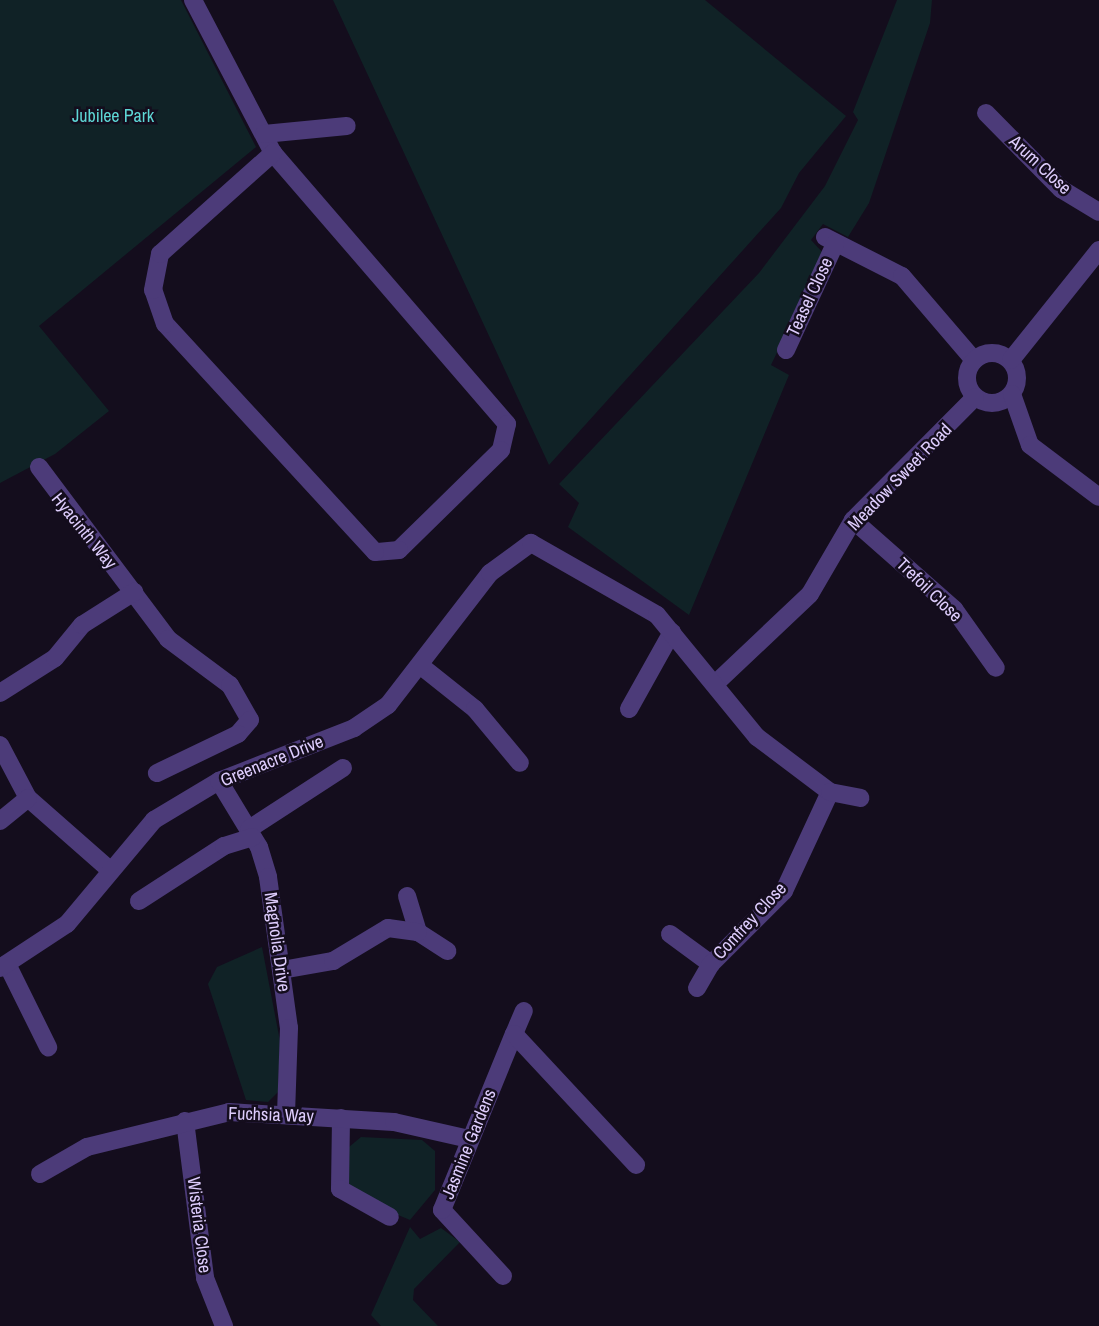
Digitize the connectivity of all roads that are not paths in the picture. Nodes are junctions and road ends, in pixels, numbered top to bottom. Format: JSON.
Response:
{"nodes":[{"id":1,"x":193,"y":0,"type":"edge"},
{"id":2,"x":986,"y":113,"type":"dead end"},
{"id":3,"x":347,"y":127,"type":"dead end"},
{"id":4,"x":264,"y":134,"type":"junction"},
{"id":5,"x":273,"y":152,"type":"junction"},
{"id":6,"x":1099,"y":212,"type":"edge"},
{"id":7,"x":1099,"y":250,"type":"edge"},
{"id":8,"x":786,"y":350,"type":"dead end"},
{"id":9,"x":974,"y":360,"type":"junction"},
{"id":10,"x":1011,"y":360,"type":"junction"},
{"id":11,"x":1012,"y":394,"type":"junction"},
{"id":12,"x":975,"y":397,"type":"junction"},
{"id":13,"x":39,"y":467,"type":"dead end"},
{"id":14,"x":1099,"y":497,"type":"edge"},
{"id":15,"x":853,"y":520,"type":"junction"},
{"id":16,"x":134,"y":592,"type":"junction"},
{"id":17,"x":672,"y":632,"type":"junction"},
{"id":18,"x":421,"y":666,"type":"junction"},
{"id":19,"x":996,"y":668,"type":"dead end"},
{"id":20,"x":716,"y":683,"type":"junction"},
{"id":21,"x":0,"y":693,"type":"edge"},
{"id":22,"x":629,"y":709,"type":"dead end"},
{"id":23,"x":0,"y":745,"type":"edge"},
{"id":24,"x":520,"y":763,"type":"dead end"},
{"id":25,"x":343,"y":768,"type":"dead end"},
{"id":26,"x":157,"y":773,"type":"dead end"},
{"id":27,"x":219,"y":782,"type":"junction"},
{"id":28,"x":830,"y":792,"type":"junction"},
{"id":29,"x":28,"y":798,"type":"junction"},
{"id":30,"x":860,"y":798,"type":"dead end"},
{"id":31,"x":0,"y":821,"type":"edge"},
{"id":32,"x":251,"y":833,"type":"junction"},
{"id":33,"x":110,"y":870,"type":"junction"},
{"id":34,"x":407,"y":896,"type":"dead end"},
{"id":35,"x":139,"y":901,"type":"dead end"},
{"id":36,"x":418,"y":932,"type":"junction"},
{"id":37,"x":670,"y":934,"type":"dead end"},
{"id":38,"x":447,"y":951,"type":"dead end"},
{"id":39,"x":711,"y":964,"type":"junction"},
{"id":40,"x":3,"y":966,"type":"edge"},
{"id":41,"x":282,"y":970,"type":"junction"},
{"id":42,"x":697,"y":988,"type":"dead end"},
{"id":43,"x":524,"y":1011,"type":"dead end"},
{"id":44,"x":514,"y":1034,"type":"junction"},
{"id":45,"x":48,"y":1047,"type":"dead end"},
{"id":46,"x":286,"y":1114,"type":"junction"},
{"id":47,"x":341,"y":1118,"type":"junction"},
{"id":48,"x":186,"y":1121,"type":"junction"},
{"id":49,"x":470,"y":1139,"type":"junction"},
{"id":50,"x":636,"y":1165,"type":"dead end"},
{"id":51,"x":40,"y":1174,"type":"dead end"},
{"id":52,"x":390,"y":1217,"type":"dead end"},
{"id":53,"x":503,"y":1276,"type":"dead end"},
{"id":54,"x":224,"y":1326,"type":"edge"}],
"edges":[{"from":1,"to":4,"type":"street"},
{"from":2,"to":6,"type":"street","name":"Arum Close"},
{"from":3,"to":4,"type":"street"},
{"from":4,"to":5,"type":"street"},
{"from":5,"to":5,"type":"street"},
{"from":7,"to":10,"type":"street"},
{"from":8,"to":9,"type":"street","name":"Teasel Close"},
{"from":9,"to":10,"type":"street"},
{"from":9,"to":12,"type":"street"},
{"from":10,"to":11,"type":"street"},
{"from":11,"to":12,"type":"street"},
{"from":11,"to":14,"type":"street"},
{"from":12,"to":15,"type":"street","name":"Meadow Sweet Road"},
{"from":13,"to":16,"type":"street","name":"Hyacinth Way"},
{"from":15,"to":19,"type":"street","name":"Trefoil Close"},
{"from":15,"to":20,"type":"street","name":"Meadow Sweet Road"},
{"from":16,"to":21,"type":"street"},
{"from":16,"to":26,"type":"street","name":"Hyacinth Way"},
{"from":17,"to":18,"type":"street","name":"Greenacre Drive"},
{"from":17,"to":20,"type":"street"},
{"from":17,"to":22,"type":"street"},
{"from":18,"to":24,"type":"street"},
{"from":18,"to":27,"type":"street","name":"Greenacre Drive"},
{"from":20,"to":28,"type":"street"},
{"from":23,"to":29,"type":"street"},
{"from":25,"to":32,"type":"street"},
{"from":27,"to":32,"type":"street","name":"Magnolia Drive"},
{"from":27,"to":33,"type":"street","name":"Greenacre Drive"},
{"from":28,"to":30,"type":"street"},
{"from":28,"to":39,"type":"street","name":"Comfrey Close"},
{"from":29,"to":31,"type":"street"},
{"from":29,"to":33,"type":"street"},
{"from":32,"to":35,"type":"street"},
{"from":32,"to":41,"type":"street","name":"Magnolia Drive"},
{"from":33,"to":40,"type":"street","name":"Greenacre Drive"},
{"from":34,"to":36,"type":"street"},
{"from":36,"to":38,"type":"street"},
{"from":36,"to":41,"type":"street"},
{"from":37,"to":39,"type":"street","name":"Comfrey Close"},
{"from":39,"to":42,"type":"street","name":"Comfrey Close"},
{"from":40,"to":45,"type":"street"},
{"from":41,"to":46,"type":"street","name":"Magnolia Drive"},
{"from":43,"to":44,"type":"street","name":"Jasmine Gardens"},
{"from":44,"to":49,"type":"street","name":"Jasmine Gardens"},
{"from":44,"to":50,"type":"street"},
{"from":46,"to":47,"type":"street","name":"Fuchsia Way"},
{"from":46,"to":48,"type":"street","name":"Fuchsia Way"},
{"from":47,"to":49,"type":"street","name":"Fuchsia Way"},
{"from":47,"to":52,"type":"street"},
{"from":48,"to":51,"type":"street","name":"Fuchsia Way"},
{"from":48,"to":54,"type":"street","name":"Wisteria Close"},
{"from":49,"to":53,"type":"street","name":"Jasmine Gardens"}]}
